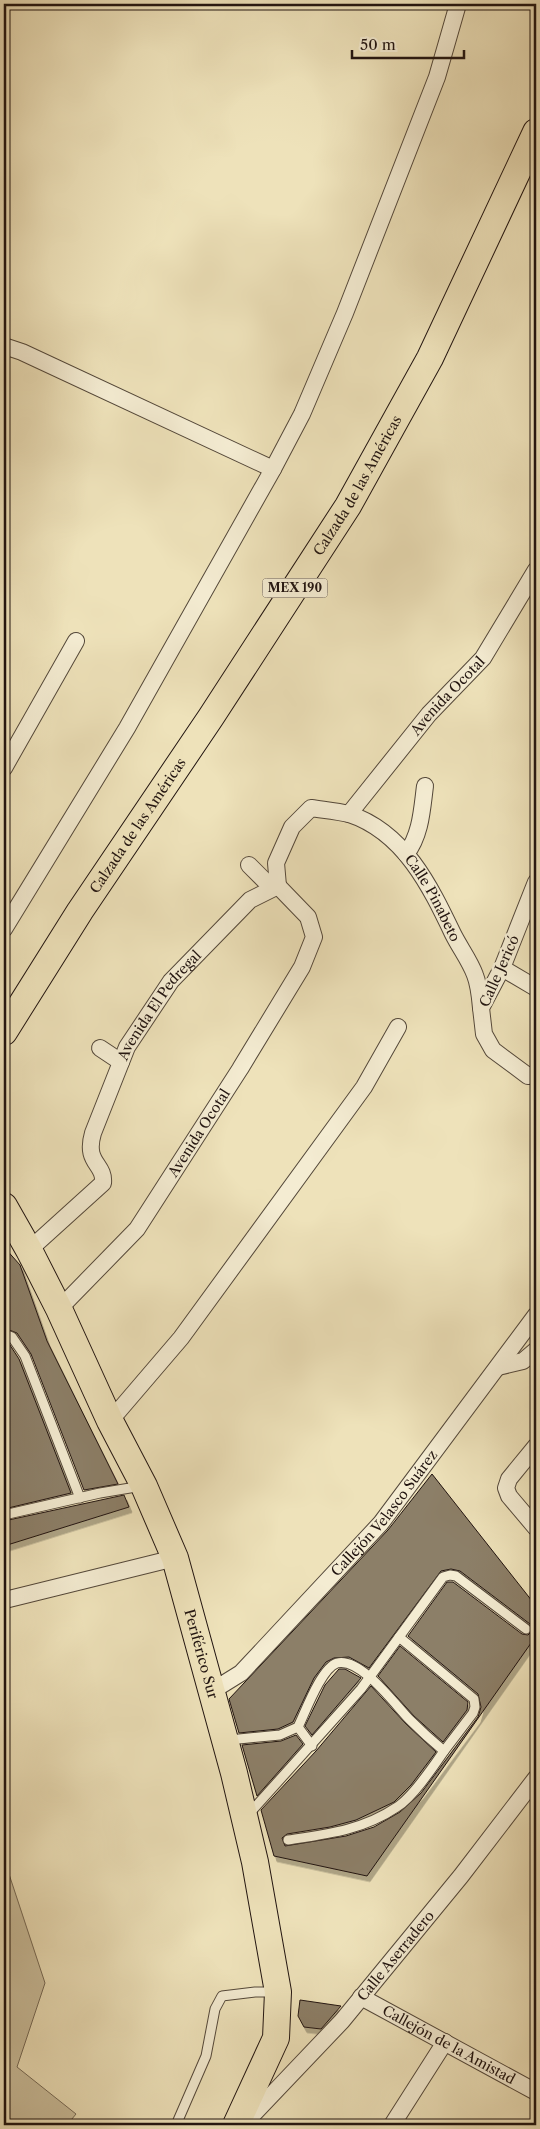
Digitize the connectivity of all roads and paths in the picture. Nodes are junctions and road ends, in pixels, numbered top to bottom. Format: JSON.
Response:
{"nodes":[{"id":1,"x":458,"y":4,"type":"edge"},
{"id":2,"x":536,"y":132,"type":"edge"},
{"id":3,"x":4,"y":346,"type":"edge"},
{"id":4,"x":273,"y":469,"type":"junction"},
{"id":5,"x":536,"y":570,"type":"edge"},
{"id":6,"x":76,"y":641,"type":"dead end"},
{"id":7,"x":4,"y":768,"type":"edge"},
{"id":8,"x":425,"y":786,"type":"dead end"},
{"id":9,"x":349,"y":814,"type":"junction"},
{"id":10,"x":406,"y":854,"type":"junction"},
{"id":11,"x":249,"y":865,"type":"dead end"},
{"id":12,"x":536,"y":882,"type":"edge"},
{"id":13,"x":275,"y":887,"type":"junction"},
{"id":14,"x":10,"y":907,"type":"edge"},
{"id":15,"x":4,"y":928,"type":"edge"},
{"id":16,"x":502,"y":968,"type":"junction"},
{"id":17,"x":536,"y":988,"type":"edge"},
{"id":18,"x":481,"y":1008,"type":"junction"},
{"id":19,"x":6,"y":1025,"type":"edge"},
{"id":20,"x":398,"y":1026,"type":"dead end"},
{"id":21,"x":100,"y":1048,"type":"dead end"},
{"id":22,"x":121,"y":1062,"type":"junction"},
{"id":23,"x":532,"y":1075,"type":"edge"},
{"id":24,"x":4,"y":1205,"type":"edge"},
{"id":25,"x":30,"y":1250,"type":"junction"},
{"id":26,"x":59,"y":1309,"type":"junction"},
{"id":27,"x":536,"y":1315,"type":"edge"},
{"id":28,"x":4,"y":1334,"type":"edge"},
{"id":29,"x":536,"y":1350,"type":"edge"},
{"id":30,"x":498,"y":1367,"type":"junction"},
{"id":31,"x":110,"y":1422,"type":"junction"},
{"id":32,"x":536,"y":1446,"type":"edge"},
{"id":33,"x":144,"y":1486,"type":"junction"},
{"id":34,"x":80,"y":1498,"type":"junction"},
{"id":35,"x":4,"y":1516,"type":"edge"},
{"id":36,"x":536,"y":1528,"type":"edge"},
{"id":37,"x":175,"y":1558,"type":"junction"},
{"id":38,"x":9,"y":1600,"type":"dead end"},
{"id":39,"x":526,"y":1629,"type":"dead end"},
{"id":40,"x":399,"y":1637,"type":"junction"},
{"id":41,"x":370,"y":1677,"type":"junction"},
{"id":42,"x":212,"y":1691,"type":"junction"},
{"id":43,"x":298,"y":1727,"type":"junction"},
{"id":44,"x":226,"y":1741,"type":"junction"},
{"id":45,"x":312,"y":1746,"type":"junction"},
{"id":46,"x":444,"y":1751,"type":"junction"},
{"id":47,"x":536,"y":1778,"type":"edge"},
{"id":48,"x":531,"y":1797,"type":"edge"},
{"id":49,"x":245,"y":1818,"type":"junction"},
{"id":50,"x":288,"y":1840,"type":"dead end"},
{"id":51,"x":278,"y":1992,"type":"junction"},
{"id":52,"x":361,"y":1997,"type":"junction"},
{"id":53,"x":445,"y":2042,"type":"junction"},
{"id":54,"x":536,"y":2092,"type":"edge"},
{"id":55,"x":176,"y":2125,"type":"edge"},
{"id":56,"x":236,"y":2125,"type":"edge"},
{"id":57,"x":243,"y":2125,"type":"edge"},
{"id":58,"x":392,"y":2125,"type":"edge"}],
"edges":[{"from":1,"to":4,"type":"street"},
{"from":2,"to":19,"type":"main road","name":"Calzada de las Américas","number":"MEX 190"},
{"from":3,"to":4,"type":"street"},
{"from":4,"to":14,"type":"street"},
{"from":5,"to":9,"type":"street","name":"Avenida Ocotal"},
{"from":6,"to":7,"type":"street"},
{"from":8,"to":10,"type":"street"},
{"from":9,"to":10,"type":"street","name":"Calle Pinabeto"},
{"from":9,"to":13,"type":"street"},
{"from":10,"to":18,"type":"street","name":"Calle Pinabeto"},
{"from":11,"to":13,"type":"street"},
{"from":12,"to":16,"type":"street","name":"Calle Jericó"},
{"from":13,"to":22,"type":"street","name":"Avenida El Pedregal"},
{"from":13,"to":26,"type":"street","name":"Avenida Ocotal"},
{"from":14,"to":15,"type":"street"},
{"from":16,"to":17,"type":"street"},
{"from":16,"to":18,"type":"street","name":"Calle Jericó"},
{"from":18,"to":23,"type":"street","name":"Calle Jericó"},
{"from":20,"to":31,"type":"street"},
{"from":21,"to":22,"type":"street"},
{"from":22,"to":25,"type":"street","name":"Avenida El Pedregal"},
{"from":24,"to":25,"type":"main road","name":"Periférico Sur"},
{"from":25,"to":26,"type":"main road","name":"Periférico Sur"},
{"from":26,"to":31,"type":"main road","name":"Periférico Sur"},
{"from":27,"to":30,"type":"street","name":"Callejón Velasco Suárez"},
{"from":28,"to":34,"type":"lane"},
{"from":29,"to":30,"type":"street"},
{"from":30,"to":42,"type":"street","name":"Callejón Velasco Suárez"},
{"from":31,"to":33,"type":"main road","name":"Periférico Sur"},
{"from":32,"to":36,"type":"street"},
{"from":33,"to":34,"type":"lane"},
{"from":33,"to":37,"type":"main road","name":"Periférico Sur"},
{"from":34,"to":35,"type":"lane"},
{"from":37,"to":38,"type":"street"},
{"from":37,"to":42,"type":"main road","name":"Periférico Sur"},
{"from":39,"to":40,"type":"lane"},
{"from":40,"to":41,"type":"lane"},
{"from":40,"to":46,"type":"lane"},
{"from":41,"to":43,"type":"lane"},
{"from":41,"to":45,"type":"lane"},
{"from":41,"to":46,"type":"lane"},
{"from":42,"to":44,"type":"main road","name":"Periférico Sur"},
{"from":43,"to":44,"type":"lane"},
{"from":43,"to":45,"type":"lane"},
{"from":44,"to":49,"type":"main road","name":"Periférico Sur"},
{"from":45,"to":49,"type":"lane"},
{"from":46,"to":50,"type":"lane"},
{"from":47,"to":48,"type":"street","name":"Calle Aserradero"},
{"from":48,"to":52,"type":"street","name":"Calle Aserradero"},
{"from":49,"to":51,"type":"main road","name":"Periférico Sur"},
{"from":51,"to":55,"type":"lane"},
{"from":51,"to":56,"type":"main road","name":"Periférico Sur"},
{"from":52,"to":53,"type":"street","name":"Callejón de la Amistad"},
{"from":52,"to":57,"type":"street","name":"Calle Aserradero"},
{"from":53,"to":54,"type":"street","name":"Callejón de la Amistad"},
{"from":53,"to":58,"type":"street"}]}
